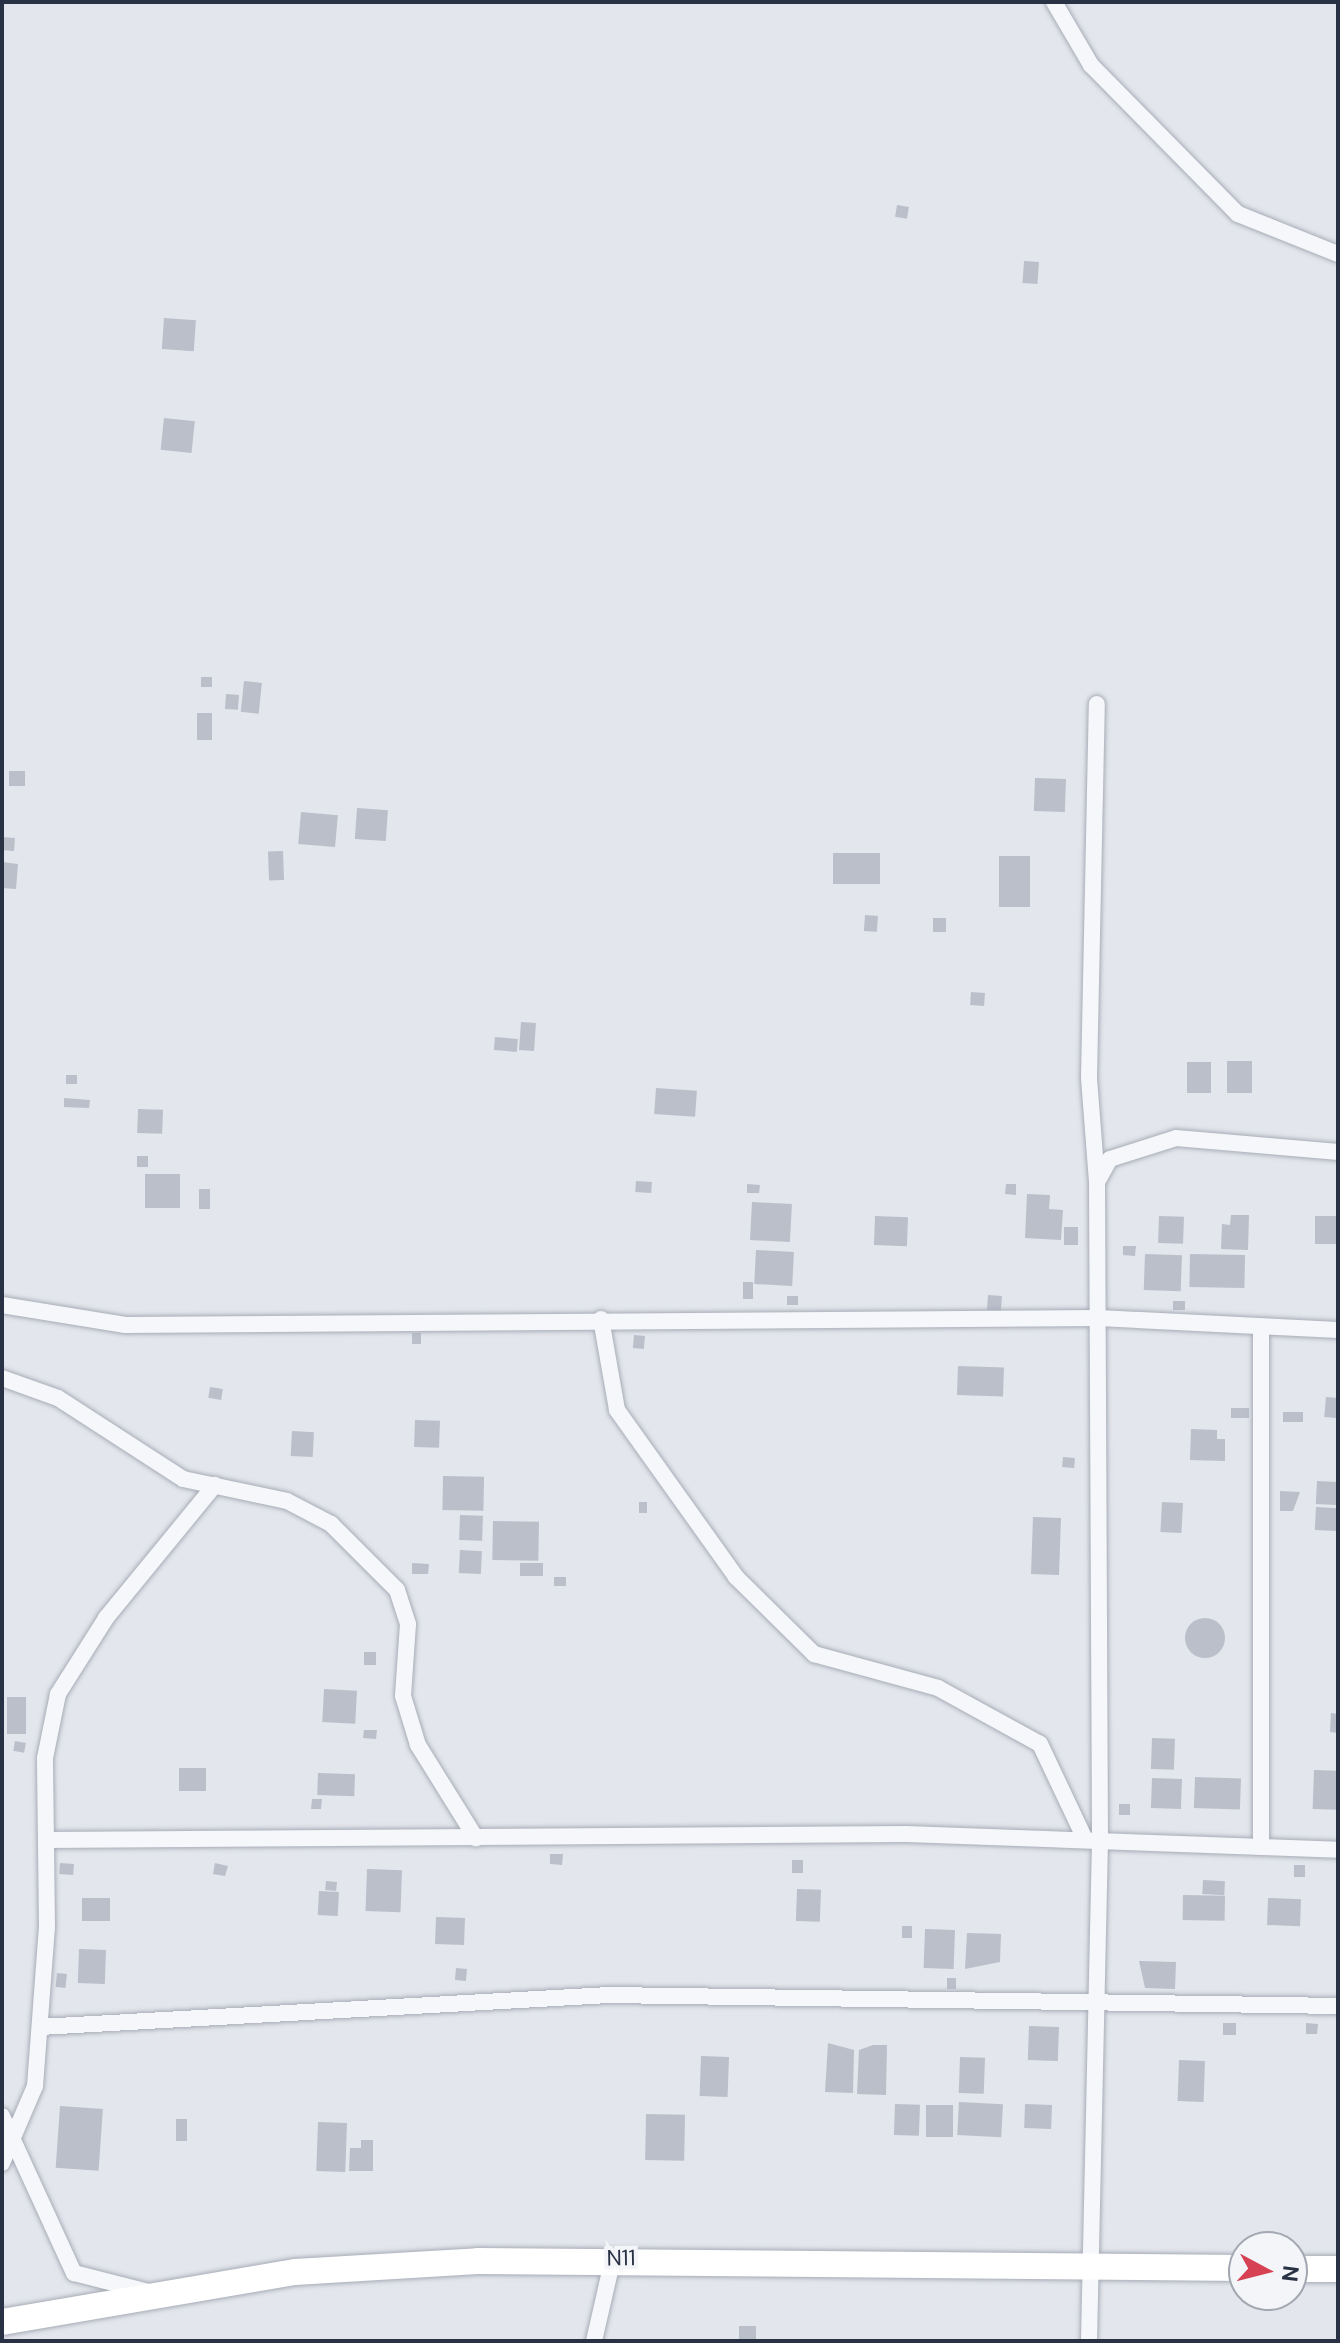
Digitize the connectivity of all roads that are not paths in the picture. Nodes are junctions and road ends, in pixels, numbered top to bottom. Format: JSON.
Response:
{"nodes":[{"id":1,"x":1054,"y":2,"type":"edge"},
{"id":2,"x":1338,"y":254,"type":"edge"},
{"id":3,"x":1097,"y":704,"type":"dead end"},
{"id":4,"x":1338,"y":1152,"type":"edge"},
{"id":5,"x":1097,"y":1182,"type":"junction"},
{"id":6,"x":2,"y":1305,"type":"edge"},
{"id":7,"x":1099,"y":1318,"type":"junction"},
{"id":8,"x":601,"y":1319,"type":"junction"},
{"id":9,"x":1261,"y":1326,"type":"junction"},
{"id":10,"x":1338,"y":1330,"type":"edge"},
{"id":11,"x":2,"y":1378,"type":"edge"},
{"id":12,"x":215,"y":1485,"type":"junction"},
{"id":13,"x":476,"y":1838,"type":"junction"},
{"id":14,"x":1093,"y":1839,"type":"junction"},
{"id":15,"x":46,"y":1840,"type":"junction"},
{"id":16,"x":1261,"y":1847,"type":"junction"},
{"id":17,"x":1338,"y":1850,"type":"edge"},
{"id":18,"x":1092,"y":2002,"type":"junction"},
{"id":19,"x":1338,"y":2006,"type":"edge"},
{"id":20,"x":40,"y":2027,"type":"junction"},
{"id":21,"x":2,"y":2116,"type":"edge"},
{"id":22,"x":16,"y":2139,"type":"junction"},
{"id":23,"x":2,"y":2163,"type":"edge"},
{"id":24,"x":613,"y":2258,"type":"junction"},
{"id":25,"x":1088,"y":2266,"type":"junction"},
{"id":26,"x":1228,"y":2268,"type":"edge"},
{"id":27,"x":1308,"y":2269,"type":"edge"},
{"id":28,"x":1338,"y":2269,"type":"edge"},
{"id":29,"x":152,"y":2292,"type":"junction"},
{"id":30,"x":2,"y":2322,"type":"edge"},
{"id":31,"x":594,"y":2341,"type":"edge"},
{"id":32,"x":1089,"y":2341,"type":"edge"}],
"edges":[{"from":1,"to":2,"type":"street"},
{"from":3,"to":5,"type":"street"},
{"from":4,"to":5,"type":"street"},
{"from":5,"to":7,"type":"street"},
{"from":6,"to":8,"type":"street"},
{"from":7,"to":8,"type":"street"},
{"from":7,"to":9,"type":"street"},
{"from":7,"to":14,"type":"street"},
{"from":8,"to":14,"type":"street"},
{"from":9,"to":10,"type":"street"},
{"from":9,"to":16,"type":"street"},
{"from":11,"to":12,"type":"street"},
{"from":12,"to":13,"type":"street"},
{"from":12,"to":15,"type":"street"},
{"from":13,"to":14,"type":"street"},
{"from":13,"to":15,"type":"street"},
{"from":14,"to":16,"type":"street"},
{"from":14,"to":18,"type":"street"},
{"from":15,"to":20,"type":"street"},
{"from":16,"to":17,"type":"street"},
{"from":18,"to":19,"type":"street"},
{"from":18,"to":20,"type":"street"},
{"from":18,"to":25,"type":"street"},
{"from":20,"to":22,"type":"street"},
{"from":21,"to":22,"type":"street"},
{"from":22,"to":23,"type":"street"},
{"from":22,"to":29,"type":"street"},
{"from":24,"to":25,"type":"main road","name":"N11"},
{"from":24,"to":29,"type":"main road","name":"N11"},
{"from":24,"to":31,"type":"street"},
{"from":25,"to":26,"type":"main road","name":"N11"},
{"from":25,"to":32,"type":"street"},
{"from":27,"to":28,"type":"main road"},
{"from":29,"to":30,"type":"main road","name":"N11"}]}
